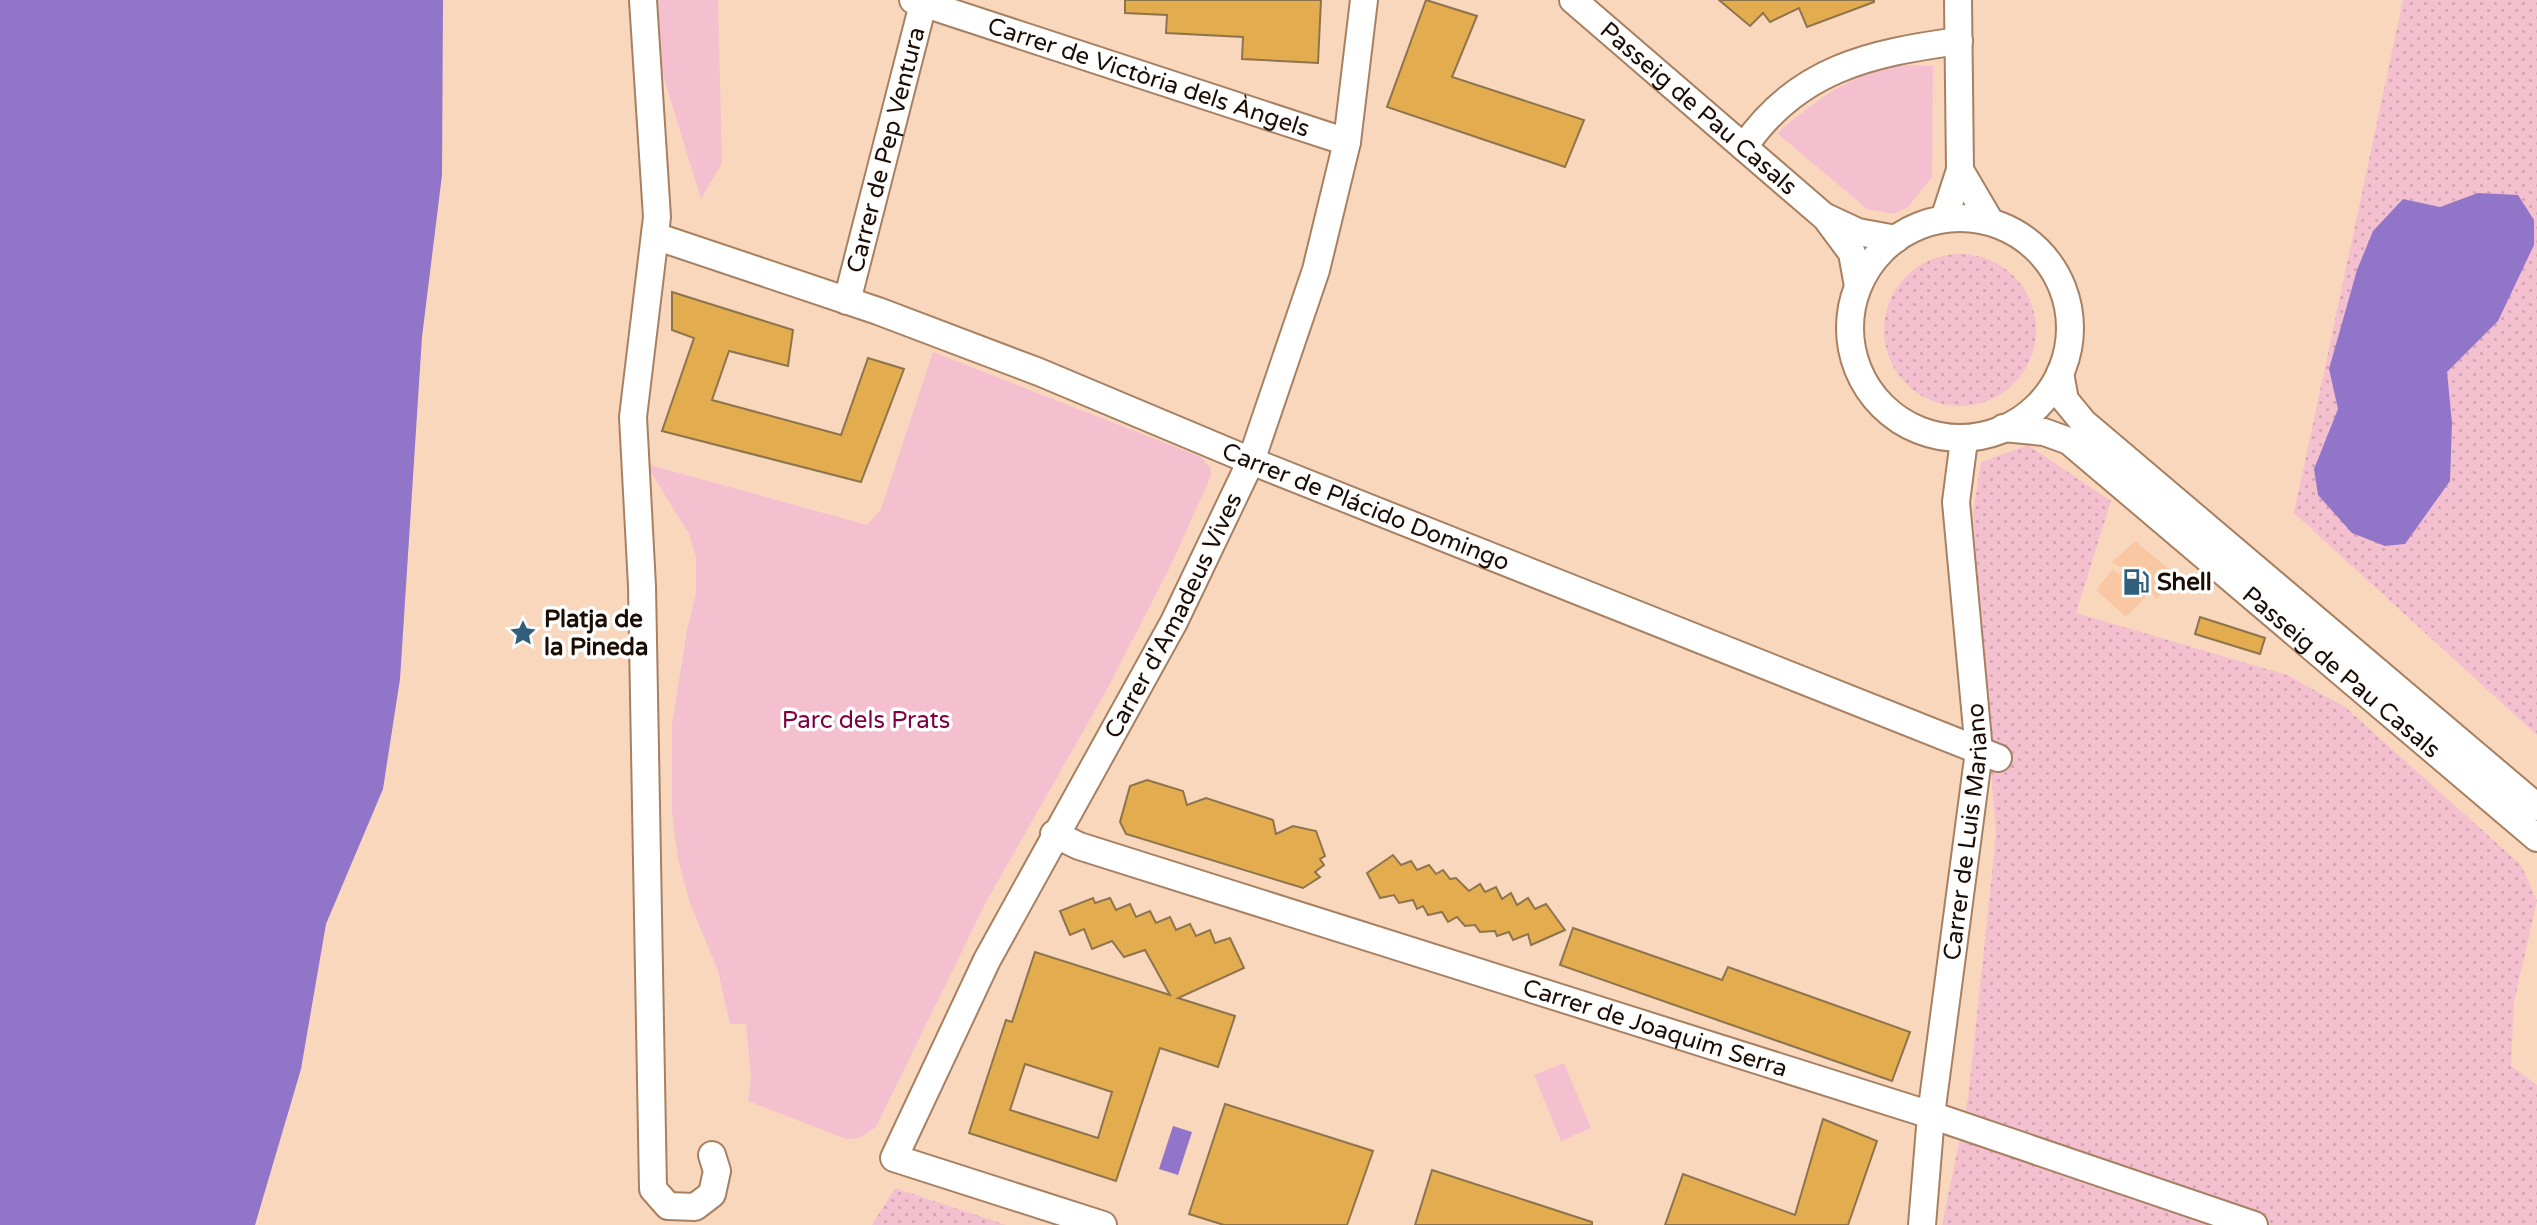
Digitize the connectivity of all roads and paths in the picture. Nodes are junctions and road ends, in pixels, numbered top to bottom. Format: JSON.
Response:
{"nodes":[{"id":1,"x":643,"y":0,"type":"edge"},
{"id":2,"x":1364,"y":0,"type":"edge"},
{"id":3,"x":1573,"y":0,"type":"edge"},
{"id":4,"x":1958,"y":0,"type":"edge"},
{"id":5,"x":920,"y":1,"type":"edge"},
{"id":6,"x":1959,"y":41,"type":"junction"},
{"id":7,"x":1347,"y":142,"type":"junction"},
{"id":8,"x":1744,"y":147,"type":"junction"},
{"id":9,"x":1960,"y":170,"type":"junction"},
{"id":10,"x":1826,"y":218,"type":"junction"},
{"id":11,"x":1944,"y":219,"type":"junction"},
{"id":12,"x":1990,"y":221,"type":"junction"},
{"id":13,"x":655,"y":236,"type":"junction"},
{"id":14,"x":1896,"y":239,"type":"junction"},
{"id":15,"x":1858,"y":286,"type":"junction"},
{"id":16,"x":847,"y":301,"type":"junction"},
{"id":17,"x":2060,"y":373,"type":"junction"},
{"id":18,"x":2003,"y":428,"type":"junction"},
{"id":19,"x":1964,"y":440,"type":"junction"},
{"id":20,"x":1251,"y":461,"type":"junction"},
{"id":21,"x":1988,"y":755,"type":"junction"},
{"id":22,"x":2537,"y":807,"type":"edge"},
{"id":23,"x":1054,"y":834,"type":"junction"},
{"id":24,"x":2537,"y":838,"type":"edge"},
{"id":25,"x":1931,"y":1115,"type":"junction"},
{"id":26,"x":712,"y":1155,"type":"dead end"},
{"id":27,"x":1103,"y":1225,"type":"edge"},
{"id":28,"x":1922,"y":1225,"type":"edge"},
{"id":29,"x":2254,"y":1225,"type":"edge"}],
"edges":[{"from":1,"to":13,"type":"street"},
{"from":2,"to":7,"type":"street","name":"Carrer d'Amadeus Vives"},
{"from":3,"to":8,"type":"street","name":"Passeig de Pau Casals"},
{"from":4,"to":6,"type":"street"},
{"from":5,"to":7,"type":"street","name":"Carrer de Victòria dels Àngels"},
{"from":5,"to":16,"type":"street","name":"Carrer de Pep Ventura"},
{"from":6,"to":8,"type":"street"},
{"from":6,"to":9,"type":"street"},
{"from":7,"to":20,"type":"street","name":"Carrer d'Amadeus Vives"},
{"from":8,"to":10,"type":"street","name":"Passeig de Pau Casals"},
{"from":9,"to":11,"type":"street"},
{"from":9,"to":12,"type":"street"},
{"from":10,"to":14,"type":"street","name":"Passeig de Pau Casals"},
{"from":10,"to":15,"type":"street","name":"Passeig de Pau Casals"},
{"from":11,"to":12,"type":"street"},
{"from":11,"to":14,"type":"street"},
{"from":12,"to":17,"type":"street"},
{"from":13,"to":16,"type":"street","name":"Carrer de Plácido Domingo"},
{"from":13,"to":26,"type":"street"},
{"from":14,"to":15,"type":"street"},
{"from":15,"to":19,"type":"street"},
{"from":16,"to":20,"type":"street","name":"Carrer de Plácido Domingo"},
{"from":17,"to":18,"type":"street"},
{"from":17,"to":22,"type":"street","name":"Passeig de Pau Casals"},
{"from":18,"to":19,"type":"street"},
{"from":18,"to":24,"type":"street","name":"Passeig de Pau Casals"},
{"from":19,"to":21,"type":"street","name":"Carrer de Luis Mariano"},
{"from":20,"to":21,"type":"street","name":"Carrer de Plácido Domingo"},
{"from":20,"to":23,"type":"street","name":"Carrer d'Amadeus Vives"},
{"from":21,"to":25,"type":"street","name":"Carrer de Luis Mariano"},
{"from":23,"to":25,"type":"street","name":"Carrer de Joaquim Serra"},
{"from":23,"to":27,"type":"street","name":"Carrer d'Amadeus Vives"},
{"from":25,"to":28,"type":"street","name":"Carrer de Luis Mariano"},
{"from":25,"to":29,"type":"street","name":"Carrer de Joaquim Serra"}]}
